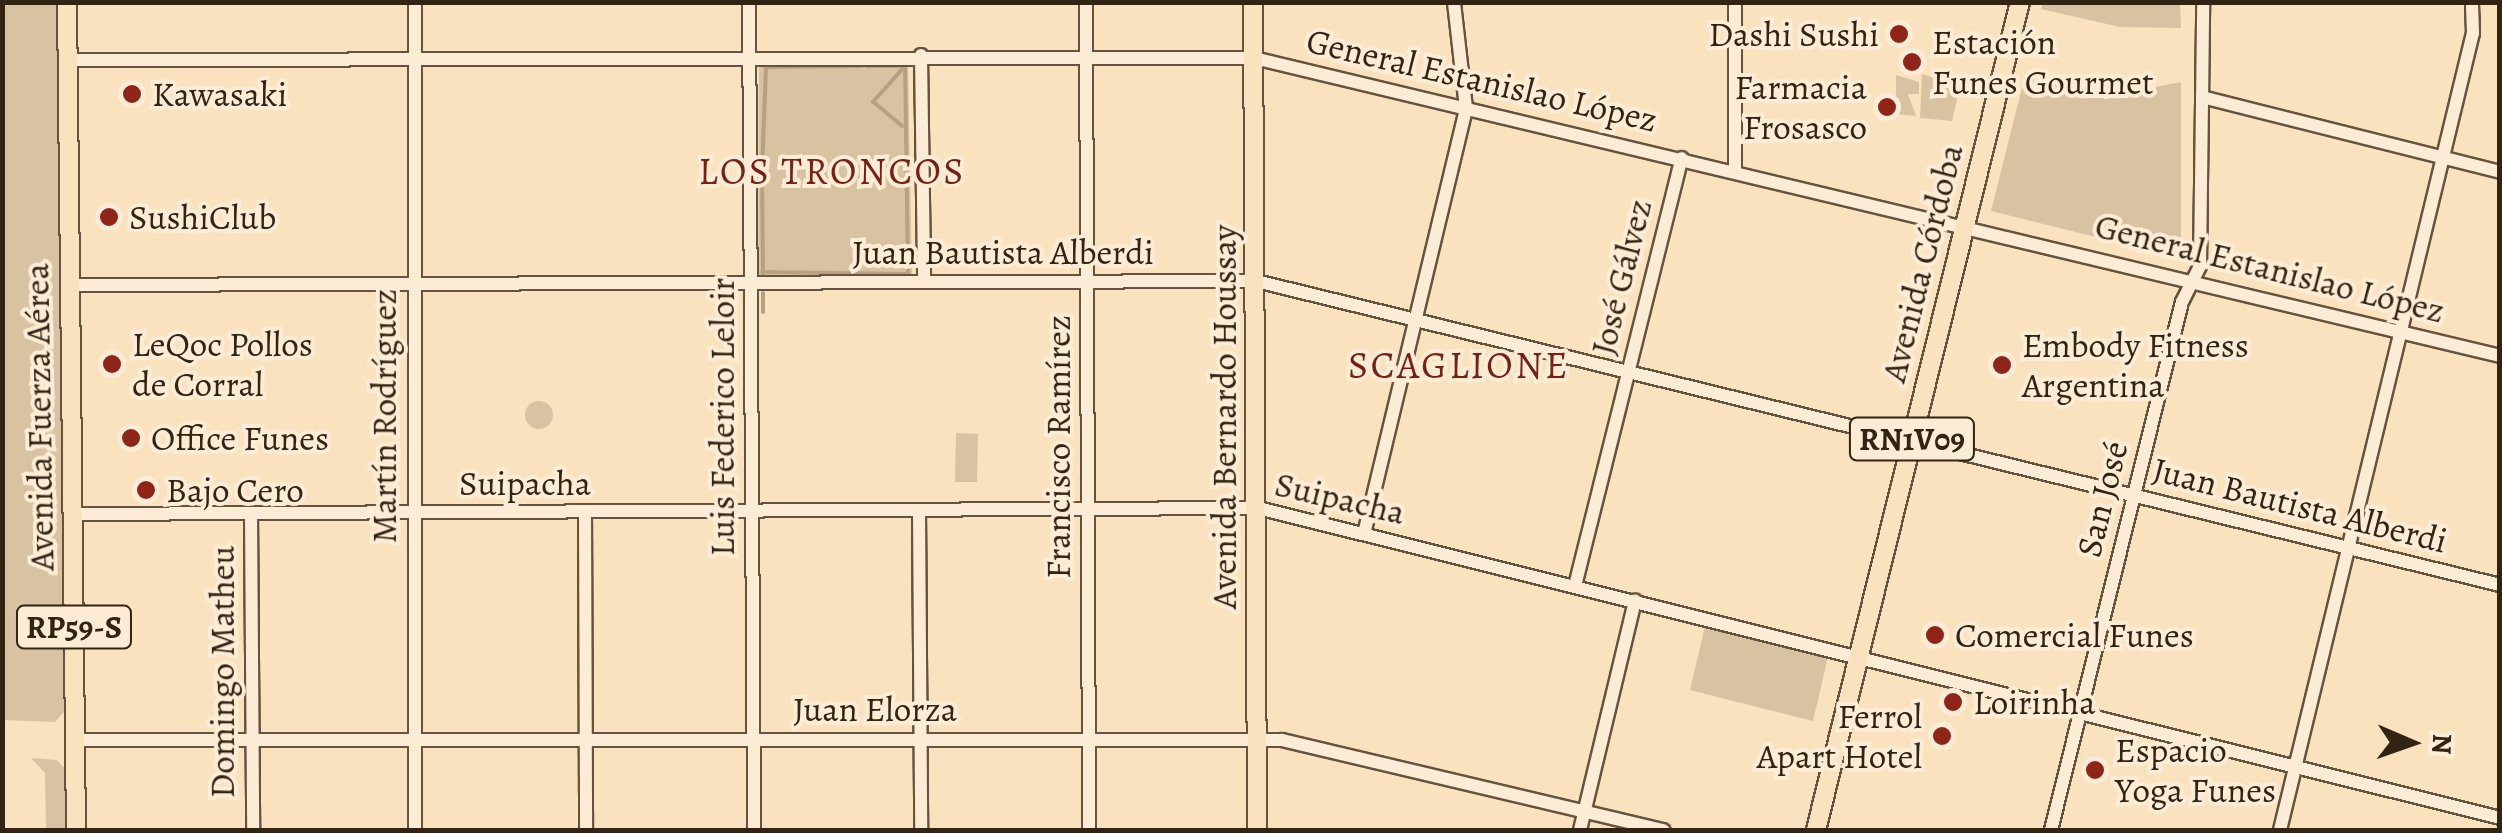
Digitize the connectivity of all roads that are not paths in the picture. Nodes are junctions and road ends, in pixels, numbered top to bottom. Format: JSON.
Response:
{"nodes":[{"id":1,"x":67,"y":2,"type":"edge"},
{"id":2,"x":414,"y":2,"type":"edge"},
{"id":3,"x":749,"y":2,"type":"edge"},
{"id":4,"x":1086,"y":2,"type":"edge"},
{"id":5,"x":1253,"y":2,"type":"edge"},
{"id":6,"x":1454,"y":2,"type":"edge"},
{"id":7,"x":1735,"y":2,"type":"edge"},
{"id":8,"x":2020,"y":2,"type":"edge"},
{"id":9,"x":2203,"y":2,"type":"edge"},
{"id":10,"x":2472,"y":2,"type":"edge"},
{"id":11,"x":1086,"y":54,"type":"junction"},
{"id":12,"x":921,"y":55,"type":"junction"},
{"id":13,"x":750,"y":56,"type":"junction"},
{"id":14,"x":414,"y":58,"type":"junction"},
{"id":15,"x":1254,"y":58,"type":"junction"},
{"id":16,"x":68,"y":60,"type":"junction"},
{"id":17,"x":2202,"y":97,"type":"junction"},
{"id":18,"x":1466,"y":108,"type":"junction"},
{"id":19,"x":2443,"y":157,"type":"junction"},
{"id":20,"x":1682,"y":158,"type":"junction"},
{"id":21,"x":1734,"y":171,"type":"junction"},
{"id":22,"x":2500,"y":172,"type":"edge"},
{"id":23,"x":1965,"y":223,"type":"junction"},
{"id":24,"x":2192,"y":280,"type":"junction"},
{"id":25,"x":1087,"y":281,"type":"junction"},
{"id":26,"x":1256,"y":281,"type":"junction"},
{"id":27,"x":751,"y":282,"type":"junction"},
{"id":28,"x":924,"y":282,"type":"junction"},
{"id":29,"x":414,"y":283,"type":"junction"},
{"id":30,"x":70,"y":284,"type":"junction"},
{"id":31,"x":1416,"y":320,"type":"junction"},
{"id":32,"x":2402,"y":332,"type":"junction"},
{"id":33,"x":2500,"y":356,"type":"edge"},
{"id":34,"x":1628,"y":371,"type":"junction"},
{"id":35,"x":1912,"y":440,"type":"junction"},
{"id":36,"x":2134,"y":495,"type":"junction"},
{"id":37,"x":1258,"y":508,"type":"junction"},
{"id":38,"x":1088,"y":509,"type":"junction"},
{"id":39,"x":919,"y":510,"type":"junction"},
{"id":40,"x":752,"y":511,"type":"junction"},
{"id":41,"x":586,"y":512,"type":"junction"},
{"id":42,"x":72,"y":514,"type":"junction"},
{"id":43,"x":252,"y":514,"type":"junction"},
{"id":44,"x":414,"y":514,"type":"junction"},
{"id":45,"x":1364,"y":534,"type":"junction"},
{"id":46,"x":2350,"y":548,"type":"junction"},
{"id":47,"x":2500,"y":585,"type":"edge"},
{"id":48,"x":1575,"y":586,"type":"junction"},
{"id":49,"x":1635,"y":600,"type":"junction"},
{"id":50,"x":1859,"y":656,"type":"junction"},
{"id":51,"x":2081,"y":712,"type":"junction"},
{"id":52,"x":920,"y":739,"type":"junction"},
{"id":53,"x":1089,"y":739,"type":"junction"},
{"id":54,"x":75,"y":740,"type":"junction"},
{"id":55,"x":253,"y":740,"type":"junction"},
{"id":56,"x":414,"y":740,"type":"junction"},
{"id":57,"x":586,"y":740,"type":"junction"},
{"id":58,"x":754,"y":740,"type":"junction"},
{"id":59,"x":1257,"y":740,"type":"junction"},
{"id":60,"x":2295,"y":767,"type":"junction"},
{"id":61,"x":1585,"y":812,"type":"junction"},
{"id":62,"x":2500,"y":818,"type":"edge"},
{"id":63,"x":76,"y":830,"type":"edge"},
{"id":64,"x":253,"y":830,"type":"edge"},
{"id":65,"x":415,"y":830,"type":"edge"},
{"id":66,"x":586,"y":830,"type":"edge"},
{"id":67,"x":754,"y":830,"type":"edge"},
{"id":68,"x":921,"y":830,"type":"edge"},
{"id":69,"x":1089,"y":830,"type":"edge"},
{"id":70,"x":1257,"y":830,"type":"edge"},
{"id":71,"x":1580,"y":830,"type":"edge"},
{"id":72,"x":1664,"y":830,"type":"edge"},
{"id":73,"x":1816,"y":830,"type":"edge"},
{"id":74,"x":2051,"y":830,"type":"edge"},
{"id":75,"x":2280,"y":830,"type":"edge"}],
"edges":[{"from":1,"to":16,"type":"main road","name":"Avenida Fuerza Aérea","number":"RP59-S"},
{"from":2,"to":14,"type":"street","name":"Martín Rodríguez"},
{"from":3,"to":13,"type":"street","name":"Luis Federico Leloir"},
{"from":4,"to":11,"type":"street","name":"Francisco Ramírez"},
{"from":5,"to":15,"type":"main road","name":"Avenida Bernardo Houssay"},
{"from":6,"to":18,"type":"street"},
{"from":7,"to":21,"type":"street"},
{"from":8,"to":23,"type":"main road","name":"Avenida Córdoba","number":"RN1V09"},
{"from":9,"to":17,"type":"street","name":"San José"},
{"from":10,"to":19,"type":"street"},
{"from":11,"to":12,"type":"street","name":"General Estanislao López"},
{"from":11,"to":15,"type":"street","name":"General Estanislao López"},
{"from":11,"to":25,"type":"street","name":"Francisco Ramírez"},
{"from":12,"to":13,"type":"street","name":"General Estanislao López"},
{"from":12,"to":28,"type":"street"},
{"from":13,"to":14,"type":"street","name":"General Estanislao López"},
{"from":13,"to":27,"type":"street","name":"Luis Federico Leloir"},
{"from":14,"to":16,"type":"street","name":"General Estanislao López"},
{"from":14,"to":29,"type":"street","name":"Martín Rodríguez"},
{"from":15,"to":18,"type":"street","name":"General Estanislao López"},
{"from":15,"to":26,"type":"main road","name":"Avenida Bernardo Houssay"},
{"from":16,"to":30,"type":"main road","name":"Avenida Fuerza Aérea","number":"RP59-S"},
{"from":17,"to":19,"type":"street"},
{"from":17,"to":24,"type":"street","name":"San José"},
{"from":18,"to":20,"type":"street","name":"General Estanislao López"},
{"from":18,"to":31,"type":"street"},
{"from":19,"to":22,"type":"street"},
{"from":19,"to":32,"type":"street"},
{"from":20,"to":21,"type":"street","name":"General Estanislao López"},
{"from":20,"to":34,"type":"street","name":"José Gálvez"},
{"from":21,"to":23,"type":"street","name":"General Estanislao López"},
{"from":23,"to":24,"type":"street","name":"General Estanislao López"},
{"from":23,"to":35,"type":"main road","name":"Avenida Córdoba","number":"RN1V09"},
{"from":24,"to":32,"type":"street","name":"General Estanislao López"},
{"from":24,"to":36,"type":"street","name":"San José"},
{"from":25,"to":26,"type":"street","name":"Juan Bautista Alberdi"},
{"from":25,"to":28,"type":"street","name":"Juan Bautista Alberdi"},
{"from":25,"to":38,"type":"street","name":"Francisco Ramírez"},
{"from":26,"to":31,"type":"street","name":"Juan Bautista Alberdi"},
{"from":26,"to":37,"type":"main road","name":"Avenida Bernardo Houssay"},
{"from":27,"to":28,"type":"street","name":"Juan Bautista Alberdi"},
{"from":27,"to":29,"type":"street","name":"Juan Bautista Alberdi"},
{"from":27,"to":40,"type":"street","name":"Luis Federico Leloir"},
{"from":29,"to":30,"type":"street","name":"Juan Bautista Alberdi"},
{"from":29,"to":44,"type":"street","name":"Martín Rodríguez"},
{"from":30,"to":42,"type":"main road","name":"Avenida Fuerza Aérea","number":"RP59-S"},
{"from":31,"to":34,"type":"street","name":"Juan Bautista Alberdi"},
{"from":31,"to":45,"type":"street"},
{"from":32,"to":33,"type":"street","name":"General Estanislao López"},
{"from":32,"to":46,"type":"street"},
{"from":34,"to":35,"type":"street","name":"Juan Bautista Alberdi"},
{"from":34,"to":48,"type":"street","name":"José Gálvez"},
{"from":35,"to":36,"type":"street","name":"Juan Bautista Alberdi"},
{"from":35,"to":50,"type":"main road","name":"Avenida Córdoba","number":"RN1V09"},
{"from":36,"to":46,"type":"street","name":"Juan Bautista Alberdi"},
{"from":36,"to":51,"type":"street","name":"San José"},
{"from":37,"to":38,"type":"street","name":"Suipacha"},
{"from":37,"to":45,"type":"street","name":"Suipacha"},
{"from":37,"to":59,"type":"main road","name":"Avenida Bernardo Houssay"},
{"from":38,"to":39,"type":"street","name":"Suipacha"},
{"from":38,"to":53,"type":"street","name":"Francisco Ramírez"},
{"from":39,"to":40,"type":"street","name":"Suipacha"},
{"from":39,"to":52,"type":"street"},
{"from":40,"to":41,"type":"street","name":"Suipacha"},
{"from":40,"to":58,"type":"street","name":"Luis Federico Leloir"},
{"from":41,"to":44,"type":"street","name":"Suipacha"},
{"from":41,"to":57,"type":"street"},
{"from":42,"to":43,"type":"street","name":"Suipacha"},
{"from":42,"to":54,"type":"main road","name":"Avenida Fuerza Aérea","number":"RP59-S"},
{"from":43,"to":44,"type":"street","name":"Suipacha"},
{"from":43,"to":55,"type":"street","name":"Domingo Matheu"},
{"from":44,"to":56,"type":"street","name":"Martín Rodríguez"},
{"from":45,"to":48,"type":"street","name":"Suipacha"},
{"from":46,"to":47,"type":"street","name":"Juan Bautista Alberdi"},
{"from":46,"to":60,"type":"street"},
{"from":48,"to":49,"type":"street","name":"Suipacha"},
{"from":49,"to":50,"type":"street","name":"Suipacha"},
{"from":49,"to":61,"type":"street"},
{"from":50,"to":51,"type":"street","name":"Suipacha"},
{"from":50,"to":73,"type":"main road","name":"Avenida Córdoba","number":"RN1V09"},
{"from":51,"to":60,"type":"street","name":"Suipacha"},
{"from":51,"to":74,"type":"street","name":"San José"},
{"from":52,"to":53,"type":"street","name":"Juan Elorza"},
{"from":52,"to":58,"type":"street","name":"Juan Elorza"},
{"from":52,"to":68,"type":"street"},
{"from":53,"to":59,"type":"street","name":"Juan Elorza"},
{"from":53,"to":69,"type":"street","name":"Francisco Ramírez"},
{"from":54,"to":55,"type":"street","name":"Juan Elorza"},
{"from":54,"to":63,"type":"main road","name":"Avenida Fuerza Aérea","number":"RP59-S"},
{"from":55,"to":56,"type":"street","name":"Juan Elorza"},
{"from":55,"to":64,"type":"street","name":"Domingo Matheu"},
{"from":56,"to":57,"type":"street","name":"Juan Elorza"},
{"from":56,"to":65,"type":"street","name":"Martín Rodríguez"},
{"from":57,"to":58,"type":"street","name":"Juan Elorza"},
{"from":57,"to":66,"type":"street"},
{"from":58,"to":67,"type":"street","name":"Luis Federico Leloir"},
{"from":59,"to":61,"type":"street","name":"Juan Elorza"},
{"from":59,"to":70,"type":"main road","name":"Avenida Bernardo Houssay"},
{"from":60,"to":62,"type":"street","name":"Suipacha"},
{"from":60,"to":75,"type":"street"},
{"from":61,"to":71,"type":"street"},
{"from":61,"to":72,"type":"street","name":"Juan Elorza"}]}
